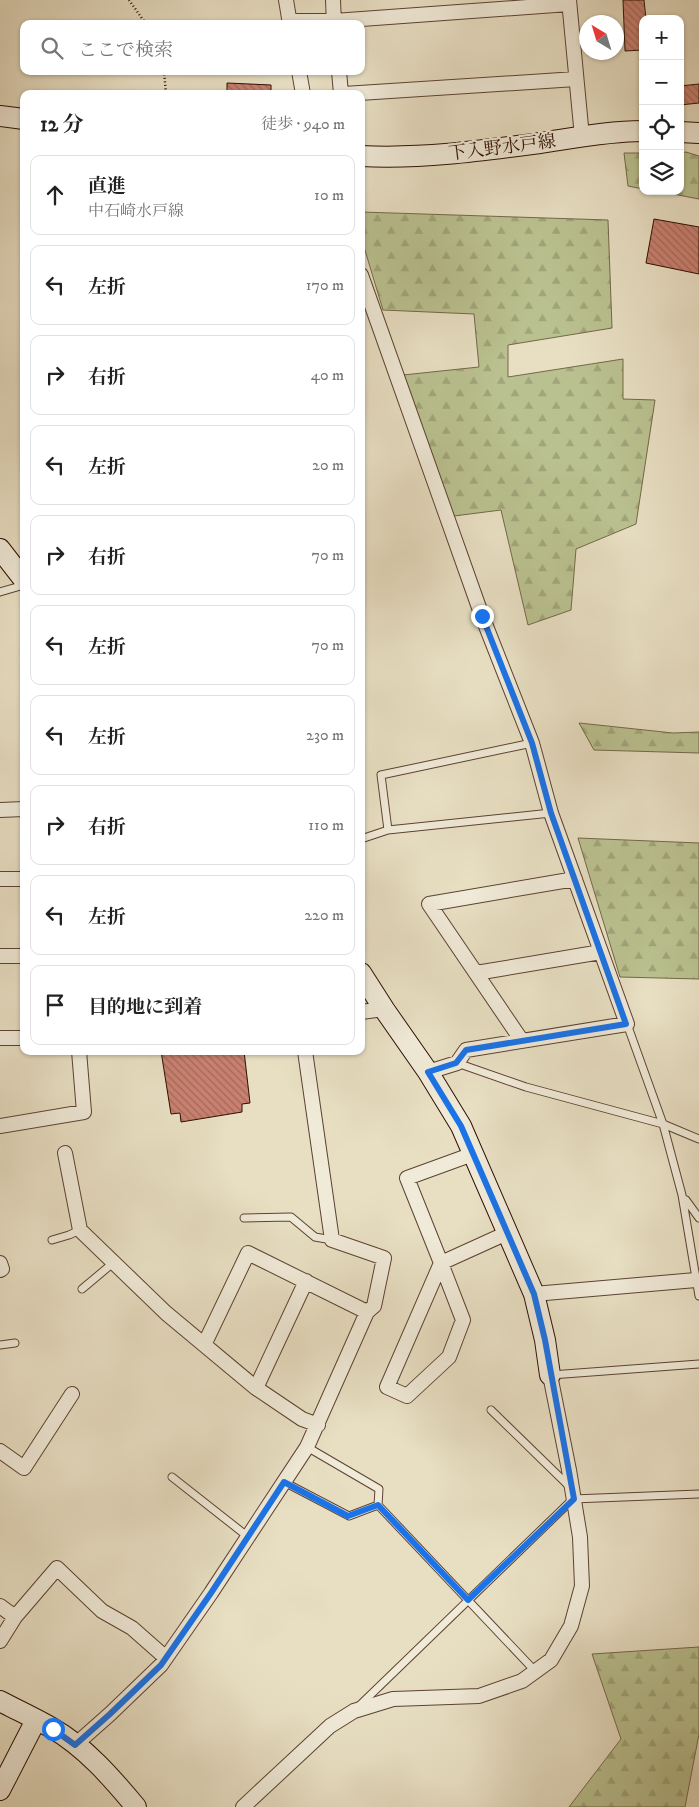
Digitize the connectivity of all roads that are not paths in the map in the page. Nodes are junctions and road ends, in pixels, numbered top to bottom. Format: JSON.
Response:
{"nodes":[{"id":1,"x":286,"y":0,"type":"edge"},
{"id":2,"x":333,"y":0,"type":"edge"},
{"id":3,"x":569,"y":2,"type":"edge"},
{"id":4,"x":289,"y":20,"type":"edge"},
{"id":5,"x":334,"y":20,"type":"edge"},
{"id":6,"x":358,"y":20,"type":"edge"},
{"id":7,"x":300,"y":75,"type":"edge"},
{"id":8,"x":340,"y":75,"type":"edge"},
{"id":9,"x":576,"y":79,"type":"junction"},
{"id":10,"x":302,"y":90,"type":"edge"},
{"id":11,"x":342,"y":90,"type":"edge"},
{"id":12,"x":365,"y":93,"type":"edge"},
{"id":13,"x":0,"y":116,"type":"edge"},
{"id":14,"x":20,"y":118,"type":"edge"},
{"id":15,"x":639,"y":131,"type":"edge"},
{"id":16,"x":684,"y":132,"type":"edge"},
{"id":17,"x":699,"y":133,"type":"edge"},
{"id":18,"x":582,"y":137,"type":"junction"},
{"id":19,"x":365,"y":156,"type":"edge"},
{"id":20,"x":365,"y":286,"type":"edge"},
{"id":21,"x":0,"y":549,"type":"edge"},
{"id":22,"x":20,"y":575,"type":"edge"},
{"id":23,"x":20,"y":586,"type":"edge"},
{"id":24,"x":0,"y":592,"type":"edge"},
{"id":25,"x":532,"y":743,"type":"junction"},
{"id":26,"x":20,"y":809,"type":"edge"},
{"id":27,"x":0,"y":810,"type":"edge"},
{"id":28,"x":551,"y":813,"type":"junction"},
{"id":29,"x":388,"y":830,"type":"junction"},
{"id":30,"x":365,"y":838,"type":"edge"},
{"id":31,"x":0,"y":879,"type":"edge"},
{"id":32,"x":20,"y":879,"type":"edge"},
{"id":33,"x":576,"y":879,"type":"junction"},
{"id":34,"x":601,"y":952,"type":"junction"},
{"id":35,"x":0,"y":956,"type":"edge"},
{"id":36,"x":20,"y":956,"type":"edge"},
{"id":37,"x":476,"y":973,"type":"junction"},
{"id":38,"x":365,"y":979,"type":"edge"},
{"id":39,"x":384,"y":1009,"type":"junction"},
{"id":40,"x":365,"y":1011,"type":"edge"},
{"id":41,"x":626,"y":1024,"type":"junction"},
{"id":42,"x":0,"y":1038,"type":"edge"},
{"id":43,"x":20,"y":1038,"type":"edge"},
{"id":44,"x":522,"y":1041,"type":"junction"},
{"id":45,"x":79,"y":1055,"type":"edge"},
{"id":46,"x":306,"y":1055,"type":"edge"},
{"id":47,"x":456,"y":1063,"type":"junction"},
{"id":48,"x":428,"y":1072,"type":"junction"},
{"id":49,"x":663,"y":1124,"type":"junction"},
{"id":50,"x":0,"y":1126,"type":"edge"},
{"id":51,"x":699,"y":1139,"type":"edge"},
{"id":52,"x":65,"y":1153,"type":"dead end"},
{"id":53,"x":473,"y":1154,"type":"junction"},
{"id":54,"x":682,"y":1196,"type":"junction"},
{"id":55,"x":244,"y":1218,"type":"dead end"},
{"id":56,"x":699,"y":1218,"type":"edge"},
{"id":57,"x":80,"y":1230,"type":"junction"},
{"id":58,"x":508,"y":1233,"type":"junction"},
{"id":59,"x":52,"y":1240,"type":"dead end"},
{"id":60,"x":332,"y":1240,"type":"junction"},
{"id":61,"x":441,"y":1262,"type":"junction"},
{"id":62,"x":0,"y":1263,"type":"edge"},
{"id":63,"x":113,"y":1263,"type":"junction"},
{"id":64,"x":0,"y":1270,"type":"edge"},
{"id":65,"x":696,"y":1280,"type":"junction"},
{"id":66,"x":306,"y":1281,"type":"junction"},
{"id":67,"x":82,"y":1289,"type":"dead end"},
{"id":68,"x":534,"y":1294,"type":"junction"},
{"id":69,"x":699,"y":1296,"type":"edge"},
{"id":70,"x":367,"y":1312,"type":"junction"},
{"id":71,"x":15,"y":1343,"type":"dead end"},
{"id":72,"x":0,"y":1345,"type":"edge"},
{"id":73,"x":204,"y":1345,"type":"junction"},
{"id":74,"x":699,"y":1364,"type":"edge"},
{"id":75,"x":550,"y":1374,"type":"junction"},
{"id":76,"x":256,"y":1388,"type":"junction"},
{"id":77,"x":72,"y":1394,"type":"dead end"},
{"id":78,"x":491,"y":1410,"type":"dead end"},
{"id":79,"x":318,"y":1425,"type":"junction"},
{"id":80,"x":307,"y":1447,"type":"junction"},
{"id":81,"x":0,"y":1450,"type":"edge"},
{"id":82,"x":172,"y":1477,"type":"dead end"},
{"id":83,"x":284,"y":1482,"type":"junction"},
{"id":84,"x":573,"y":1494,"type":"junction"},
{"id":85,"x":699,"y":1494,"type":"edge"},
{"id":86,"x":378,"y":1505,"type":"junction"},
{"id":87,"x":247,"y":1536,"type":"junction"},
{"id":88,"x":468,"y":1600,"type":"junction"},
{"id":89,"x":0,"y":1606,"type":"edge"},
{"id":90,"x":15,"y":1617,"type":"junction"},
{"id":91,"x":0,"y":1641,"type":"edge"},
{"id":92,"x":166,"y":1658,"type":"junction"},
{"id":93,"x":536,"y":1671,"type":"junction"},
{"id":94,"x":0,"y":1701,"type":"edge"},
{"id":95,"x":354,"y":1711,"type":"junction"},
{"id":96,"x":36,"y":1720,"type":"junction"},
{"id":97,"x":75,"y":1745,"type":"junction"},
{"id":98,"x":0,"y":1790,"type":"edge"},
{"id":99,"x":136,"y":1807,"type":"edge"},
{"id":100,"x":243,"y":1807,"type":"edge"}],
"edges":[{"from":1,"to":4,"type":"street"},
{"from":2,"to":5,"type":"street"},
{"from":3,"to":6,"type":"street"},
{"from":3,"to":9,"type":"street"},
{"from":7,"to":10,"type":"street"},
{"from":8,"to":11,"type":"street"},
{"from":9,"to":12,"type":"street"},
{"from":9,"to":18,"type":"street"},
{"from":13,"to":14,"type":"street"},
{"from":15,"to":18,"type":"street","name":"下入野水戸線"},
{"from":16,"to":17,"type":"street"},
{"from":18,"to":19,"type":"street","name":"下入野水戸線"},
{"from":20,"to":25,"type":"street"},
{"from":21,"to":22,"type":"street"},
{"from":23,"to":24,"type":"lane"},
{"from":25,"to":28,"type":"street"},
{"from":25,"to":29,"type":"lane"},
{"from":26,"to":27,"type":"street"},
{"from":28,"to":29,"type":"lane"},
{"from":28,"to":33,"type":"street"},
{"from":29,"to":30,"type":"lane"},
{"from":31,"to":32,"type":"street"},
{"from":33,"to":34,"type":"street"},
{"from":33,"to":37,"type":"street"},
{"from":34,"to":37,"type":"street"},
{"from":34,"to":41,"type":"street"},
{"from":35,"to":36,"type":"street"},
{"from":37,"to":44,"type":"street"},
{"from":38,"to":39,"type":"street"},
{"from":39,"to":40,"type":"street"},
{"from":39,"to":48,"type":"street"},
{"from":41,"to":44,"type":"street"},
{"from":41,"to":49,"type":"lane"},
{"from":42,"to":43,"type":"street"},
{"from":44,"to":47,"type":"street"},
{"from":45,"to":50,"type":"street"},
{"from":46,"to":60,"type":"street"},
{"from":47,"to":48,"type":"street"},
{"from":47,"to":49,"type":"lane"},
{"from":48,"to":53,"type":"street"},
{"from":49,"to":51,"type":"lane"},
{"from":49,"to":54,"type":"lane"},
{"from":52,"to":57,"type":"street"},
{"from":53,"to":58,"type":"street"},
{"from":53,"to":61,"type":"street"},
{"from":54,"to":56,"type":"lane"},
{"from":54,"to":65,"type":"lane"},
{"from":55,"to":60,"type":"lane"},
{"from":57,"to":59,"type":"lane"},
{"from":57,"to":63,"type":"street"},
{"from":58,"to":61,"type":"street"},
{"from":58,"to":68,"type":"street"},
{"from":60,"to":70,"type":"street"},
{"from":61,"to":61,"type":"street"},
{"from":62,"to":64,"type":"street"},
{"from":63,"to":67,"type":"lane"},
{"from":63,"to":73,"type":"street"},
{"from":65,"to":68,"type":"street"},
{"from":65,"to":69,"type":"lane"},
{"from":66,"to":70,"type":"street"},
{"from":66,"to":73,"type":"street"},
{"from":66,"to":76,"type":"street"},
{"from":68,"to":75,"type":"street"},
{"from":70,"to":79,"type":"street"},
{"from":71,"to":72,"type":"lane"},
{"from":73,"to":76,"type":"street"},
{"from":74,"to":75,"type":"lane"},
{"from":75,"to":84,"type":"street"},
{"from":76,"to":79,"type":"street"},
{"from":77,"to":81,"type":"street"},
{"from":78,"to":84,"type":"lane"},
{"from":79,"to":80,"type":"street"},
{"from":80,"to":83,"type":"street"},
{"from":80,"to":86,"type":"lane"},
{"from":82,"to":87,"type":"lane"},
{"from":83,"to":86,"type":"lane"},
{"from":83,"to":87,"type":"street"},
{"from":84,"to":85,"type":"lane"},
{"from":84,"to":88,"type":"lane"},
{"from":84,"to":93,"type":"street"},
{"from":86,"to":88,"type":"lane"},
{"from":87,"to":92,"type":"street"},
{"from":88,"to":93,"type":"lane"},
{"from":88,"to":95,"type":"lane"},
{"from":89,"to":90,"type":"street"},
{"from":90,"to":91,"type":"street"},
{"from":90,"to":92,"type":"street"},
{"from":92,"to":97,"type":"street"},
{"from":93,"to":95,"type":"street"},
{"from":94,"to":96,"type":"street"},
{"from":95,"to":100,"type":"street"},
{"from":96,"to":97,"type":"street"},
{"from":96,"to":98,"type":"street"},
{"from":97,"to":99,"type":"street"}]}
